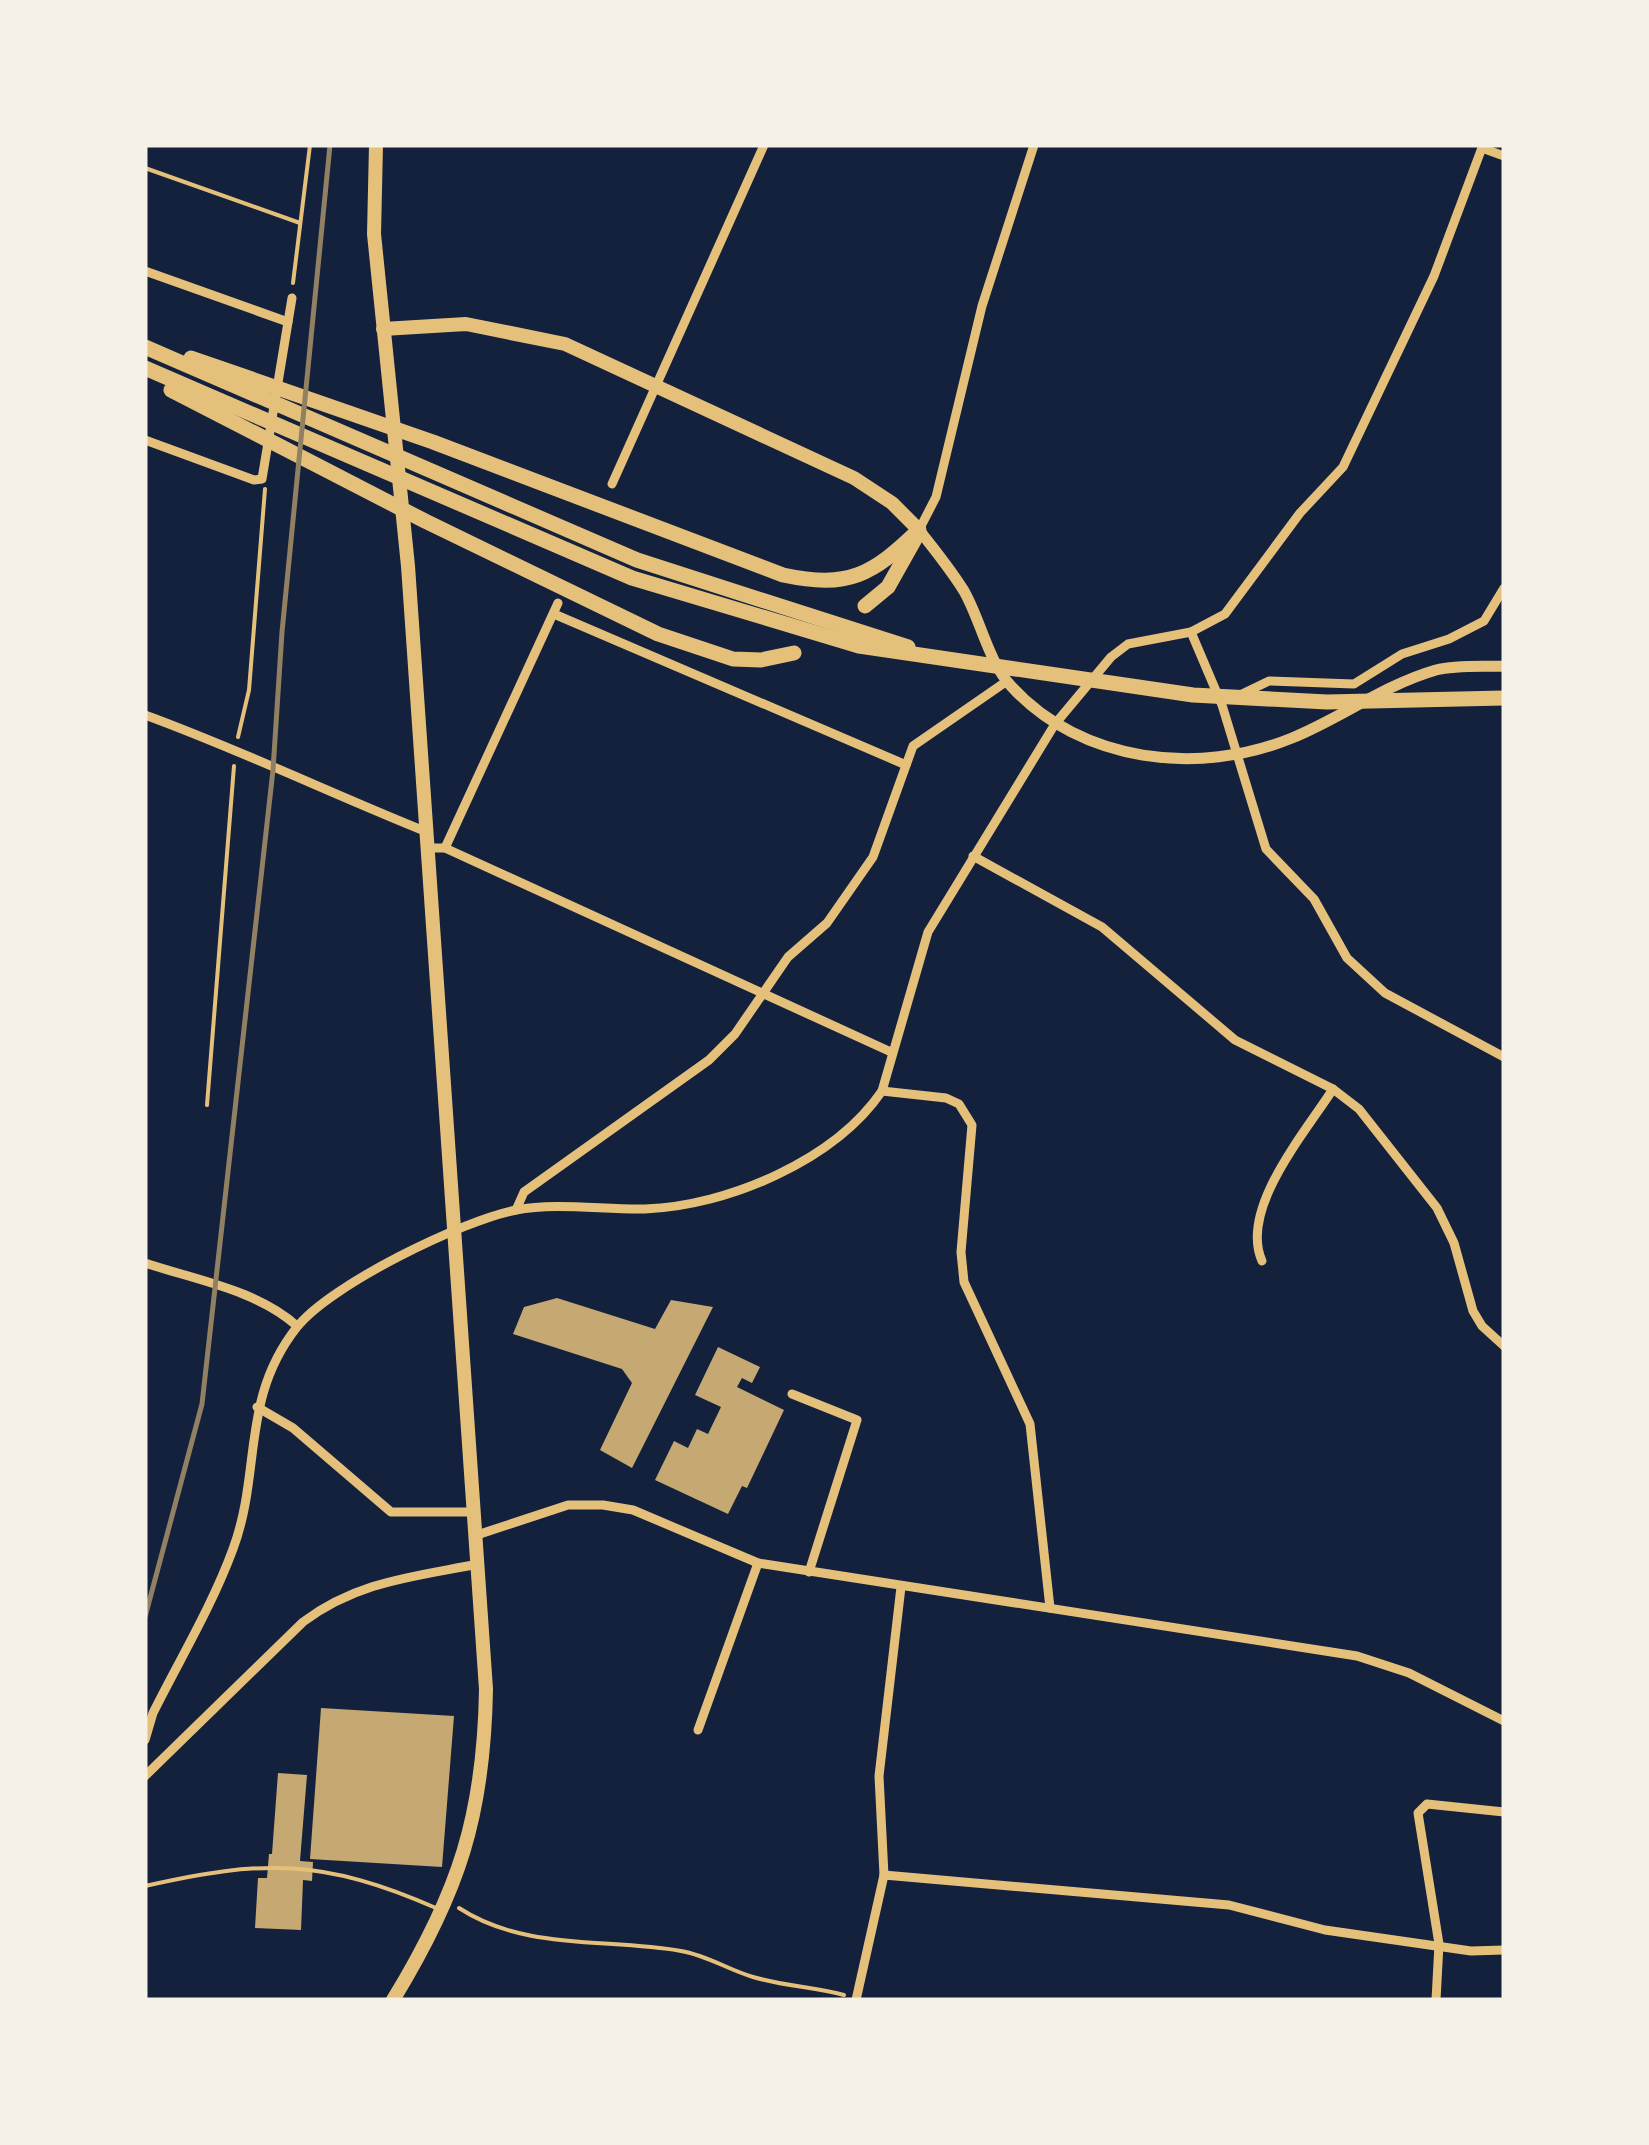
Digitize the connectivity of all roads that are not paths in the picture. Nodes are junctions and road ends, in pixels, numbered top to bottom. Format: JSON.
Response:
{"nodes":[{"id":1,"x":376,"y":145,"type":"edge"},
{"id":2,"x":764,"y":145,"type":"edge"},
{"id":3,"x":1034,"y":145,"type":"edge"},
{"id":4,"x":1482,"y":147,"type":"edge"},
{"id":5,"x":1504,"y":156,"type":"edge"},
{"id":6,"x":145,"y":271,"type":"edge"},
{"id":7,"x":292,"y":298,"type":"road end"},
{"id":8,"x":288,"y":322,"type":"junction"},
{"id":9,"x":383,"y":329,"type":"junction"},
{"id":10,"x":145,"y":344,"type":"edge"},
{"id":11,"x":145,"y":368,"type":"edge"},
{"id":12,"x":145,"y":378,"type":"edge"},
{"id":13,"x":654,"y":384,"type":"junction"},
{"id":14,"x":268,"y":411,"type":"junction"},
{"id":15,"x":145,"y":440,"type":"edge"},
{"id":16,"x":612,"y":484,"type":"dead end"},
{"id":17,"x":919,"y":530,"type":"junction"},
{"id":18,"x":1504,"y":588,"type":"edge"},
{"id":19,"x":865,"y":606,"type":"dead end"},
{"id":20,"x":789,"y":619,"type":"junction"},
{"id":21,"x":1192,"y":632,"type":"junction"},
{"id":22,"x":794,"y":653,"type":"dead end"},
{"id":23,"x":1504,"y":666,"type":"edge"},
{"id":24,"x":1007,"y":681,"type":"junction"},
{"id":25,"x":1504,"y":698,"type":"edge"},
{"id":26,"x":1222,"y":705,"type":"junction"},
{"id":27,"x":145,"y":715,"type":"edge"},
{"id":28,"x":1056,"y":724,"type":"junction"},
{"id":29,"x":1237,"y":755,"type":"junction"},
{"id":30,"x":906,"y":765,"type":"junction"},
{"id":31,"x":428,"y":840,"type":"junction"},
{"id":32,"x":445,"y":848,"type":"junction"},
{"id":33,"x":973,"y":856,"type":"junction"},
{"id":34,"x":764,"y":991,"type":"junction"},
{"id":35,"x":890,"y":1052,"type":"junction"},
{"id":36,"x":1504,"y":1058,"type":"edge"},
{"id":37,"x":1332,"y":1089,"type":"junction"},
{"id":38,"x":882,"y":1091,"type":"junction"},
{"id":39,"x":516,"y":1210,"type":"junction"},
{"id":40,"x":455,"y":1233,"type":"junction"},
{"id":41,"x":1262,"y":1260,"type":"dead end"},
{"id":42,"x":145,"y":1263,"type":"edge"},
{"id":43,"x":298,"y":1326,"type":"junction"},
{"id":44,"x":1504,"y":1346,"type":"edge"},
{"id":45,"x":792,"y":1394,"type":"dead end"},
{"id":46,"x":256,"y":1407,"type":"junction"},
{"id":47,"x":475,"y":1512,"type":"junction"},
{"id":48,"x":477,"y":1535,"type":"junction"},
{"id":49,"x":758,"y":1563,"type":"junction"},
{"id":50,"x":479,"y":1564,"type":"junction"},
{"id":51,"x":808,"y":1572,"type":"junction"},
{"id":52,"x":901,"y":1587,"type":"junction"},
{"id":53,"x":1050,"y":1608,"type":"junction"},
{"id":54,"x":149,"y":1711,"type":"edge"},
{"id":55,"x":1504,"y":1721,"type":"edge"},
{"id":56,"x":698,"y":1730,"type":"dead end"},
{"id":57,"x":145,"y":1740,"type":"edge"},
{"id":58,"x":145,"y":1776,"type":"edge"},
{"id":59,"x":1504,"y":1812,"type":"edge"},
{"id":60,"x":884,"y":1875,"type":"junction"},
{"id":61,"x":145,"y":1886,"type":"edge"},
{"id":62,"x":443,"y":1905,"type":"junction"},
{"id":63,"x":1439,"y":1944,"type":"junction"},
{"id":64,"x":1504,"y":1950,"type":"edge"},
{"id":65,"x":857,"y":1999,"type":"edge"},
{"id":66,"x":393,"y":2000,"type":"edge"},
{"id":67,"x":1436,"y":2000,"type":"edge"}],
"edges":[{"from":1,"to":9,"type":"highway"},
{"from":2,"to":13,"type":"street"},
{"from":3,"to":17,"type":"street"},
{"from":4,"to":5,"type":"street"},
{"from":4,"to":21,"type":"street"},
{"from":6,"to":8,"type":"street"},
{"from":7,"to":8,"type":"street"},
{"from":8,"to":15,"type":"street"},
{"from":9,"to":13,"type":"highway"},
{"from":9,"to":31,"type":"highway"},
{"from":10,"to":14,"type":"highway"},
{"from":11,"to":14,"type":"highway"},
{"from":12,"to":14,"type":"highway"},
{"from":13,"to":16,"type":"street"},
{"from":13,"to":17,"type":"highway"},
{"from":14,"to":17,"type":"highway"},
{"from":14,"to":20,"type":"highway"},
{"from":14,"to":20,"type":"highway"},
{"from":14,"to":22,"type":"highway"},
{"from":17,"to":19,"type":"highway"},
{"from":17,"to":24,"type":"street"},
{"from":18,"to":26,"type":"street"},
{"from":20,"to":25,"type":"highway"},
{"from":21,"to":26,"type":"street"},
{"from":21,"to":28,"type":"street"},
{"from":23,"to":29,"type":"street"},
{"from":24,"to":28,"type":"street"},
{"from":24,"to":30,"type":"street"},
{"from":26,"to":29,"type":"street"},
{"from":27,"to":31,"type":"street"},
{"from":28,"to":29,"type":"street"},
{"from":28,"to":33,"type":"street"},
{"from":29,"to":36,"type":"street"},
{"from":30,"to":32,"type":"street"},
{"from":30,"to":34,"type":"street"},
{"from":31,"to":32,"type":"street"},
{"from":31,"to":40,"type":"highway"},
{"from":32,"to":34,"type":"street"},
{"from":33,"to":35,"type":"street"},
{"from":33,"to":37,"type":"street"},
{"from":34,"to":35,"type":"street"},
{"from":34,"to":39,"type":"street"},
{"from":35,"to":38,"type":"street"},
{"from":37,"to":41,"type":"street"},
{"from":37,"to":44,"type":"street"},
{"from":38,"to":39,"type":"street"},
{"from":38,"to":53,"type":"street"},
{"from":39,"to":40,"type":"street"},
{"from":40,"to":43,"type":"street"},
{"from":40,"to":47,"type":"highway"},
{"from":42,"to":43,"type":"street"},
{"from":43,"to":46,"type":"street"},
{"from":45,"to":51,"type":"street"},
{"from":46,"to":47,"type":"street"},
{"from":46,"to":54,"type":"street"},
{"from":47,"to":48,"type":"highway"},
{"from":48,"to":49,"type":"street"},
{"from":48,"to":50,"type":"highway"},
{"from":49,"to":51,"type":"street"},
{"from":49,"to":56,"type":"street"},
{"from":50,"to":58,"type":"street"},
{"from":50,"to":62,"type":"highway"},
{"from":51,"to":52,"type":"street"},
{"from":52,"to":53,"type":"street"},
{"from":52,"to":60,"type":"street"},
{"from":53,"to":55,"type":"street"},
{"from":54,"to":57,"type":"street"},
{"from":59,"to":63,"type":"street"},
{"from":60,"to":63,"type":"street"},
{"from":60,"to":65,"type":"street"},
{"from":61,"to":62,"type":"lane"},
{"from":62,"to":66,"type":"highway"},
{"from":63,"to":64,"type":"street"},
{"from":63,"to":67,"type":"street"}]}
